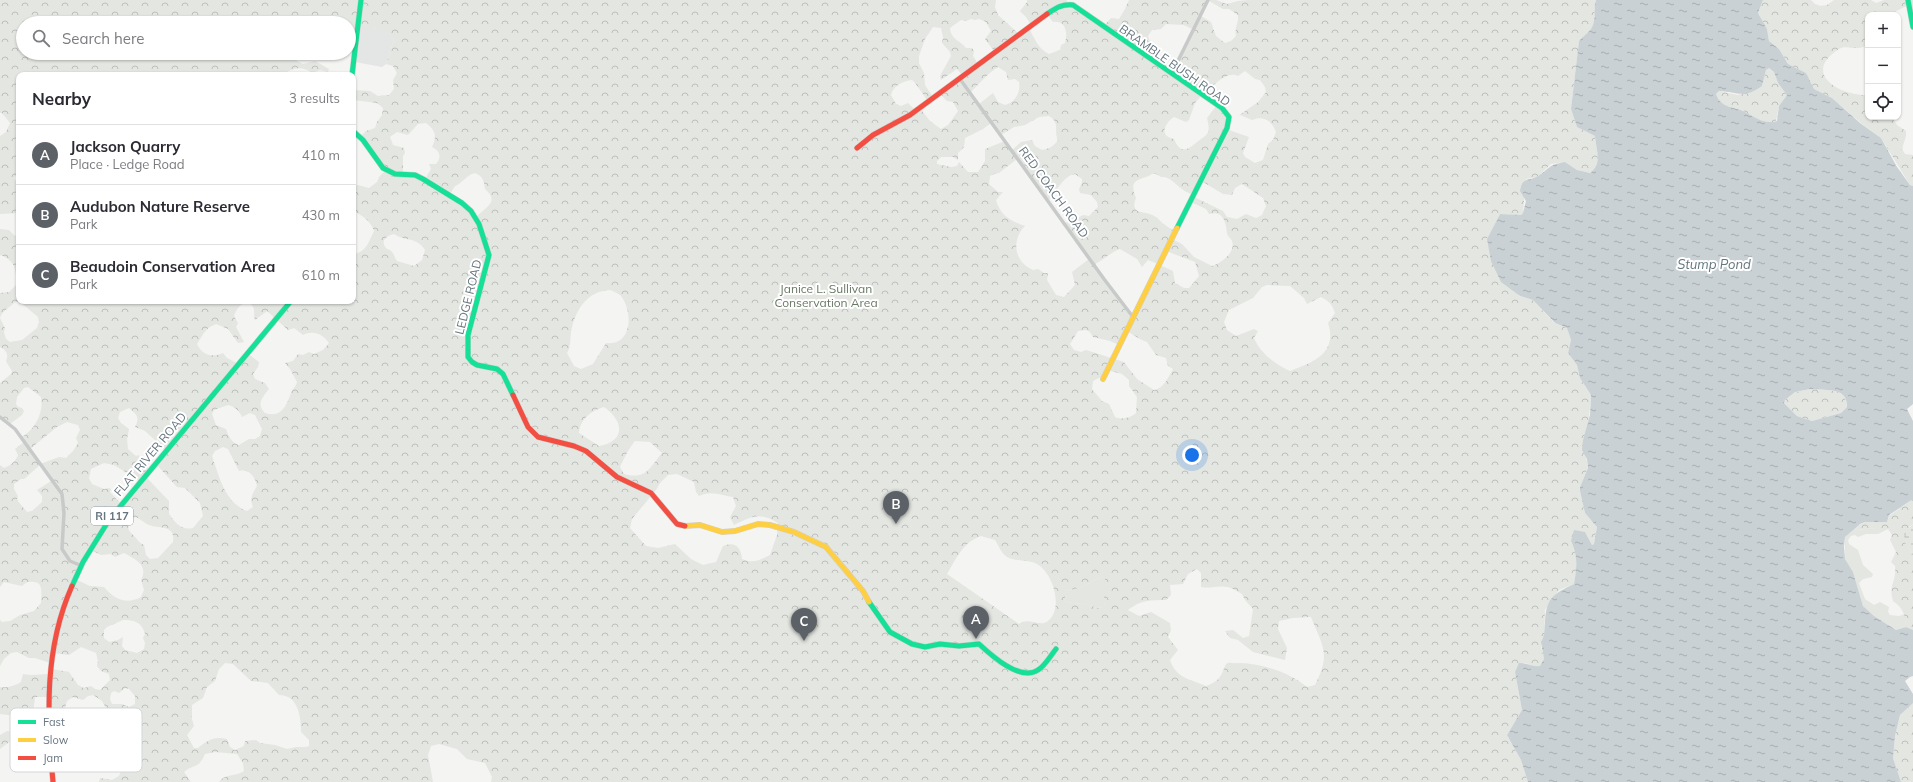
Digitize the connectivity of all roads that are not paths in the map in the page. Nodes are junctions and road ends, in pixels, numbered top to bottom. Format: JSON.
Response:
{"nodes":[{"id":1,"x":361,"y":0,"type":"edge"},
{"id":2,"x":1208,"y":0,"type":"edge"},
{"id":3,"x":1908,"y":0,"type":"edge"},
{"id":4,"x":1913,"y":28,"type":"edge"},
{"id":5,"x":356,"y":42,"type":"edge"},
{"id":6,"x":354,"y":60,"type":"edge"},
{"id":7,"x":352,"y":72,"type":"edge"},
{"id":8,"x":1172,"y":73,"type":"junction"},
{"id":9,"x":960,"y":79,"type":"junction"},
{"id":10,"x":356,"y":133,"type":"edge"},
{"id":11,"x":857,"y":148,"type":"dead end"},
{"id":12,"x":288,"y":304,"type":"edge"},
{"id":13,"x":1133,"y":317,"type":"junction"},
{"id":14,"x":1103,"y":379,"type":"dead end"},
{"id":15,"x":0,"y":417,"type":"edge"},
{"id":16,"x":82,"y":566,"type":"junction"},
{"id":17,"x":1056,"y":648,"type":"dead end"},
{"id":18,"x":48,"y":708,"type":"edge"},
{"id":19,"x":52,"y":772,"type":"edge"},
{"id":20,"x":53,"y":782,"type":"edge"}],
"edges":[{"from":1,"to":5,"type":"street"},
{"from":2,"to":8,"type":"street"},
{"from":3,"to":4,"type":"street"},
{"from":6,"to":7,"type":"street"},
{"from":8,"to":9,"type":"street","name":"BRAMBLE BUSH ROAD"},
{"from":8,"to":13,"type":"street","name":"BRAMBLE BUSH ROAD"},
{"from":9,"to":11,"type":"street","name":"BRAMBLE BUSH ROAD"},
{"from":9,"to":13,"type":"street","name":"RED COACH ROAD"},
{"from":10,"to":17,"type":"street","name":"LEDGE ROAD"},
{"from":12,"to":16,"type":"street","name":"FLAT RIVER ROAD","number":"RI 117"},
{"from":13,"to":14,"type":"street","name":"BRAMBLE BUSH ROAD"},
{"from":15,"to":16,"type":"street"},
{"from":16,"to":18,"type":"street","name":"FLAT RIVER ROAD","number":"RI 117"},
{"from":19,"to":20,"type":"street","name":"FLAT RIVER ROAD","number":"RI 117"}]}
